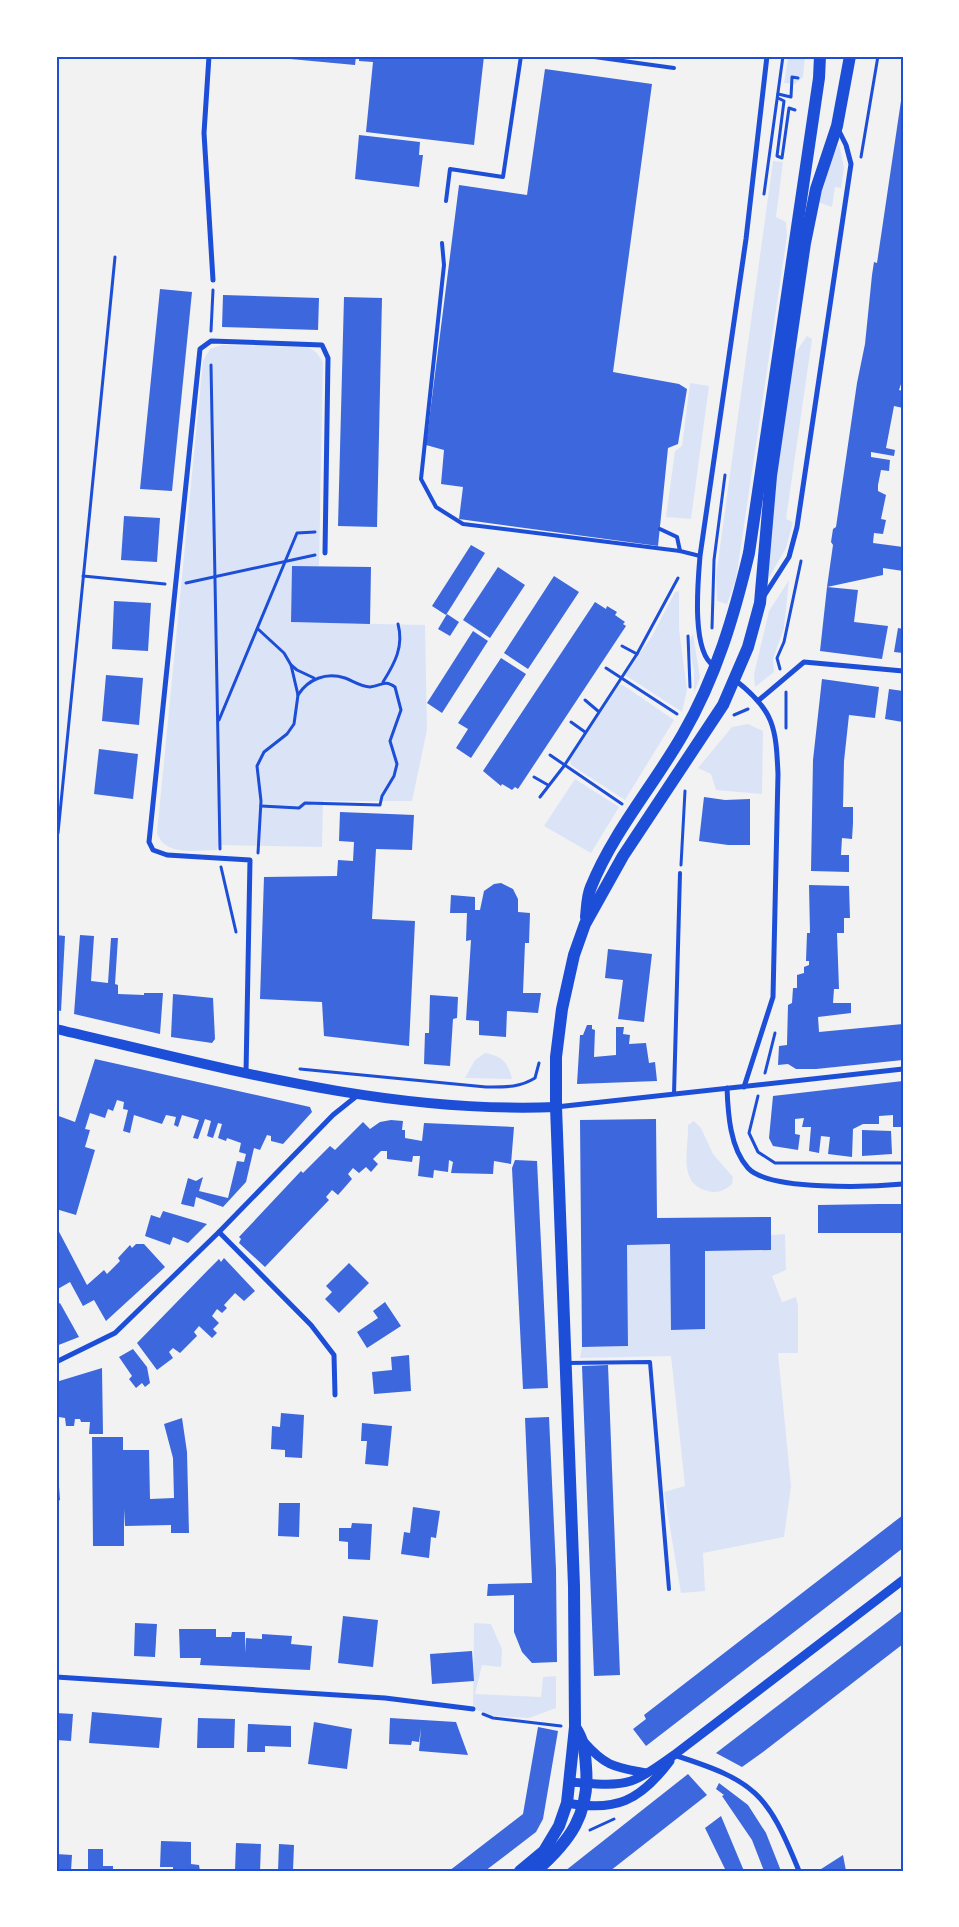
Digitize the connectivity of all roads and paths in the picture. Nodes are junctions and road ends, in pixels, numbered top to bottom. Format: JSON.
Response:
{"nodes":[{"id":1,"x":210,"y":56,"type":"edge"},
{"id":2,"x":521,"y":56,"type":"edge"},
{"id":3,"x":587,"y":56,"type":"edge"},
{"id":4,"x":591,"y":56,"type":"edge"},
{"id":5,"x":767,"y":56,"type":"edge"},
{"id":6,"x":820,"y":56,"type":"edge"},
{"id":7,"x":850,"y":56,"type":"edge"},
{"id":8,"x":878,"y":56,"type":"edge"},
{"id":9,"x":674,"y":68,"type":"dead end"},
{"id":10,"x":798,"y":78,"type":"dead end"},
{"id":11,"x":795,"y":110,"type":"dead end"},
{"id":12,"x":837,"y":126,"type":"junction"},
{"id":13,"x":861,"y":160,"type":"dead end"},
{"id":14,"x":446,"y":201,"type":"dead end"},
{"id":15,"x":442,"y":243,"type":"dead end"},
{"id":16,"x":114,"y":257,"type":"dead end"},
{"id":17,"x":213,"y":280,"type":"joint"},
{"id":18,"x":211,"y":341,"type":"junction"},
{"id":19,"x":660,"y":529,"type":"dead end"},
{"id":20,"x":325,"y":532,"type":"junction"},
{"id":21,"x":680,"y":551,"type":"junction"},
{"id":22,"x":325,"y":553,"type":"joint"},
{"id":23,"x":700,"y":556,"type":"junction"},
{"id":24,"x":801,"y":557,"type":"dead end"},
{"id":25,"x":286,"y":561,"type":"junction"},
{"id":26,"x":83,"y":576,"type":"junction"},
{"id":27,"x":215,"y":576,"type":"junction"},
{"id":28,"x":678,"y":578,"type":"dead end"},
{"id":29,"x":175,"y":585,"type":"junction"},
{"id":30,"x":760,"y":603,"type":"junction"},
{"id":31,"x":398,"y":624,"type":"dead end"},
{"id":32,"x":258,"y":629,"type":"junction"},
{"id":33,"x":712,"y":631,"type":"dead end"},
{"id":34,"x":699,"y":632,"type":"junction"},
{"id":35,"x":622,"y":646,"type":"dead end"},
{"id":36,"x":637,"y":654,"type":"junction"},
{"id":37,"x":291,"y":665,"type":"junction"},
{"id":38,"x":716,"y":667,"type":"junction"},
{"id":39,"x":606,"y":668,"type":"dead end"},
{"id":40,"x":903,"y":671,"type":"edge"},
{"id":41,"x":314,"y":678,"type":"junction"},
{"id":42,"x":620,"y":678,"type":"junction"},
{"id":43,"x":784,"y":679,"type":"junction"},
{"id":44,"x":735,"y":680,"type":"junction"},
{"id":45,"x":383,"y":682,"type":"junction"},
{"id":46,"x":690,"y":690,"type":"dead end"},
{"id":47,"x":298,"y":695,"type":"junction"},
{"id":48,"x":585,"y":700,"type":"dead end"},
{"id":49,"x":759,"y":700,"type":"junction"},
{"id":50,"x":598,"y":710,"type":"junction"},
{"id":51,"x":684,"y":719,"type":"dead end"},
{"id":52,"x":570,"y":722,"type":"dead end"},
{"id":53,"x":218,"y":723,"type":"junction"},
{"id":54,"x":786,"y":731,"type":"dead end"},
{"id":55,"x":585,"y":732,"type":"junction"},
{"id":56,"x":550,"y":755,"type":"dead end"},
{"id":57,"x":564,"y":766,"type":"junction"},
{"id":58,"x":534,"y":777,"type":"dead end"},
{"id":59,"x":548,"y":786,"type":"junction"},
{"id":60,"x":685,"y":787,"type":"dead end"},
{"id":61,"x":540,"y":797,"type":"dead end"},
{"id":62,"x":261,"y":806,"type":"junction"},
{"id":63,"x":634,"y":811,"type":"junction"},
{"id":64,"x":58,"y":833,"type":"dead end"},
{"id":65,"x":220,"y":858,"type":"junction"},
{"id":66,"x":250,"y":860,"type":"junction"},
{"id":67,"x":680,"y":873,"type":"joint"},
{"id":68,"x":585,"y":924,"type":"junction"},
{"id":69,"x":238,"y":940,"type":"dead end"},
{"id":70,"x":56,"y":1029,"type":"edge"},
{"id":71,"x":776,"y":1029,"type":"dead end"},
{"id":72,"x":540,"y":1056,"type":"dead end"},
{"id":73,"x":298,"y":1069,"type":"dead end"},
{"id":74,"x":903,"y":1069,"type":"edge"},
{"id":75,"x":246,"y":1073,"type":"junction"},
{"id":76,"x":762,"y":1084,"type":"junction"},
{"id":77,"x":744,"y":1087,"type":"junction"},
{"id":78,"x":727,"y":1088,"type":"junction"},
{"id":79,"x":674,"y":1094,"type":"junction"},
{"id":80,"x":358,"y":1095,"type":"junction"},
{"id":81,"x":556,"y":1107,"type":"junction"},
{"id":82,"x":903,"y":1163,"type":"edge"},
{"id":83,"x":903,"y":1184,"type":"edge"},
{"id":84,"x":219,"y":1232,"type":"junction"},
{"id":85,"x":56,"y":1362,"type":"edge"},
{"id":86,"x":565,"y":1363,"type":"junction"},
{"id":87,"x":335,"y":1395,"type":"dead end"},
{"id":88,"x":903,"y":1580,"type":"edge"},
{"id":89,"x":668,"y":1589,"type":"dead end"},
{"id":90,"x":56,"y":1678,"type":"edge"},
{"id":91,"x":473,"y":1709,"type":"joint"},
{"id":92,"x":561,"y":1726,"type":"dead end"},
{"id":93,"x":575,"y":1727,"type":"junction"},
{"id":94,"x":584,"y":1742,"type":"junction"},
{"id":95,"x":674,"y":1755,"type":"junction"},
{"id":96,"x":646,"y":1774,"type":"junction"},
{"id":97,"x":569,"y":1782,"type":"junction"},
{"id":98,"x":587,"y":1783,"type":"junction"},
{"id":99,"x":567,"y":1803,"type":"junction"},
{"id":100,"x":584,"y":1806,"type":"junction"},
{"id":101,"x":520,"y":1871,"type":"edge"},
{"id":102,"x":536,"y":1871,"type":"edge"},
{"id":103,"x":799,"y":1871,"type":"edge"}],
"edges":[{"from":1,"to":17,"type":"street"},
{"from":2,"to":14,"type":"lane"},
{"from":3,"to":4,"type":"lane"},
{"from":4,"to":9,"type":"lane"},
{"from":5,"to":23,"type":"street"},
{"from":6,"to":38,"type":"main road"},
{"from":7,"to":12,"type":"main road"},
{"from":8,"to":13,"type":"path"},
{"from":10,"to":11,"type":"path"},
{"from":12,"to":30,"type":"main road"},
{"from":12,"to":30,"type":"street"},
{"from":15,"to":21,"type":"lane"},
{"from":16,"to":26,"type":"path"},
{"from":17,"to":18,"type":"path"},
{"from":18,"to":20,"type":"street"},
{"from":18,"to":27,"type":"path"},
{"from":18,"to":29,"type":"street"},
{"from":19,"to":21,"type":"lane"},
{"from":20,"to":22,"type":"street"},
{"from":20,"to":25,"type":"path"},
{"from":21,"to":23,"type":"lane"},
{"from":22,"to":25,"type":"path"},
{"from":23,"to":34,"type":"street"},
{"from":24,"to":43,"type":"path"},
{"from":25,"to":27,"type":"path"},
{"from":25,"to":32,"type":"path"},
{"from":26,"to":29,"type":"path"},
{"from":26,"to":64,"type":"path"},
{"from":27,"to":29,"type":"path"},
{"from":27,"to":53,"type":"path"},
{"from":28,"to":36,"type":"path"},
{"from":29,"to":65,"type":"street"},
{"from":30,"to":44,"type":"main road"},
{"from":31,"to":45,"type":"path"},
{"from":32,"to":37,"type":"path"},
{"from":32,"to":53,"type":"path"},
{"from":33,"to":34,"type":"path"},
{"from":34,"to":38,"type":"street"},
{"from":34,"to":46,"type":"path"},
{"from":35,"to":36,"type":"path"},
{"from":36,"to":42,"type":"path"},
{"from":37,"to":41,"type":"path"},
{"from":37,"to":47,"type":"path"},
{"from":38,"to":63,"type":"main road"},
{"from":39,"to":42,"type":"path"},
{"from":40,"to":43,"type":"street"},
{"from":41,"to":45,"type":"path"},
{"from":41,"to":47,"type":"path"},
{"from":42,"to":50,"type":"path"},
{"from":42,"to":51,"type":"path"},
{"from":43,"to":49,"type":"street"},
{"from":43,"to":54,"type":"path"},
{"from":44,"to":49,"type":"street"},
{"from":44,"to":68,"type":"main road"},
{"from":45,"to":62,"type":"path"},
{"from":47,"to":62,"type":"path"},
{"from":48,"to":50,"type":"path"},
{"from":49,"to":77,"type":"street"},
{"from":50,"to":55,"type":"path"},
{"from":52,"to":55,"type":"path"},
{"from":53,"to":65,"type":"path"},
{"from":55,"to":57,"type":"path"},
{"from":56,"to":57,"type":"path"},
{"from":57,"to":59,"type":"path"},
{"from":57,"to":63,"type":"path"},
{"from":58,"to":59,"type":"path"},
{"from":59,"to":61,"type":"path"},
{"from":60,"to":67,"type":"path"},
{"from":62,"to":66,"type":"path"},
{"from":63,"to":68,"type":"main road"},
{"from":65,"to":66,"type":"street"},
{"from":65,"to":69,"type":"path"},
{"from":66,"to":75,"type":"street"},
{"from":67,"to":79,"type":"lane"},
{"from":68,"to":81,"type":"main road"},
{"from":70,"to":75,"type":"main road"},
{"from":71,"to":76,"type":"path"},
{"from":72,"to":73,"type":"path"},
{"from":74,"to":76,"type":"street"},
{"from":75,"to":80,"type":"main road"},
{"from":76,"to":77,"type":"street"},
{"from":76,"to":82,"type":"path"},
{"from":77,"to":78,"type":"street"},
{"from":78,"to":79,"type":"street"},
{"from":78,"to":83,"type":"street"},
{"from":79,"to":81,"type":"street"},
{"from":80,"to":81,"type":"main road"},
{"from":80,"to":84,"type":"street"},
{"from":81,"to":86,"type":"main road"},
{"from":84,"to":85,"type":"street"},
{"from":84,"to":87,"type":"street"},
{"from":86,"to":89,"type":"lane"},
{"from":86,"to":93,"type":"main road"},
{"from":88,"to":95,"type":"street"},
{"from":90,"to":91,"type":"street"},
{"from":91,"to":92,"type":"path"},
{"from":93,"to":94,"type":"main road"},
{"from":93,"to":97,"type":"main road"},
{"from":94,"to":96,"type":"street"},
{"from":94,"to":98,"type":"main road"},
{"from":95,"to":96,"type":"street"},
{"from":95,"to":100,"type":"street"},
{"from":95,"to":103,"type":"street"},
{"from":96,"to":98,"type":"street"},
{"from":97,"to":98,"type":"street"},
{"from":97,"to":99,"type":"main road"},
{"from":98,"to":100,"type":"main road"},
{"from":99,"to":100,"type":"street"},
{"from":99,"to":101,"type":"main road"},
{"from":100,"to":102,"type":"main road"}]}
